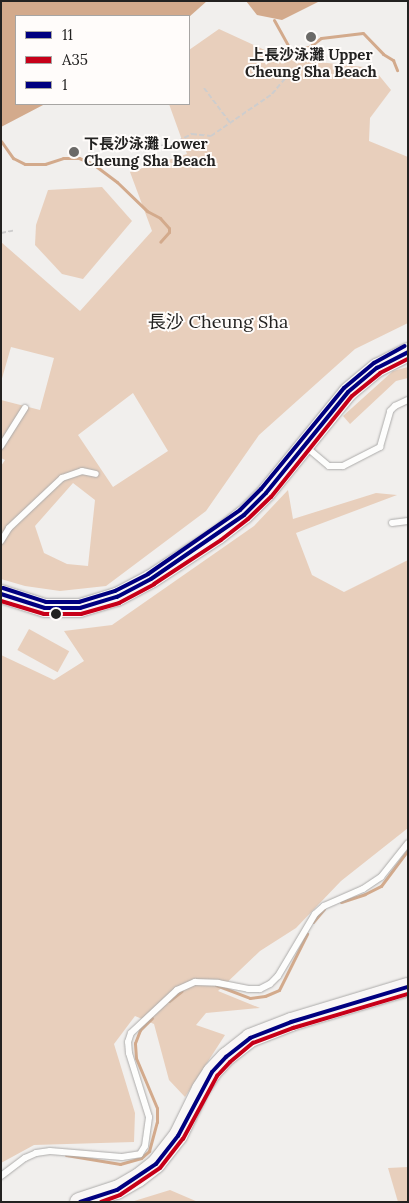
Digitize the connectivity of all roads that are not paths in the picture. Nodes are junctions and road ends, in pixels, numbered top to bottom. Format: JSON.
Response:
{"nodes":[{"id":1,"x":408,"y":352,"type":"edge"},
{"id":2,"x":408,"y":400,"type":"edge"},
{"id":3,"x":25,"y":408,"type":"dead end"},
{"id":4,"x":1,"y":446,"type":"edge"},
{"id":5,"x":304,"y":446,"type":"junction"},
{"id":6,"x":96,"y":474,"type":"dead end"},
{"id":7,"x":408,"y":521,"type":"edge"},
{"id":8,"x":392,"y":523,"type":"dead end"},
{"id":9,"x":1,"y":541,"type":"edge"},
{"id":10,"x":1,"y":594,"type":"edge"},
{"id":11,"x":408,"y":843,"type":"edge"},
{"id":12,"x":408,"y":987,"type":"edge"},
{"id":13,"x":1,"y":1176,"type":"edge"},
{"id":14,"x":79,"y":1202,"type":"edge"}],
"edges":[{"from":1,"to":5,"type":"main road"},
{"from":2,"to":5,"type":"lane"},
{"from":3,"to":4,"type":"lane"},
{"from":5,"to":10,"type":"main road"},
{"from":6,"to":9,"type":"lane"},
{"from":7,"to":8,"type":"lane"},
{"from":11,"to":13,"type":"lane"},
{"from":12,"to":14,"type":"main road"}]}
